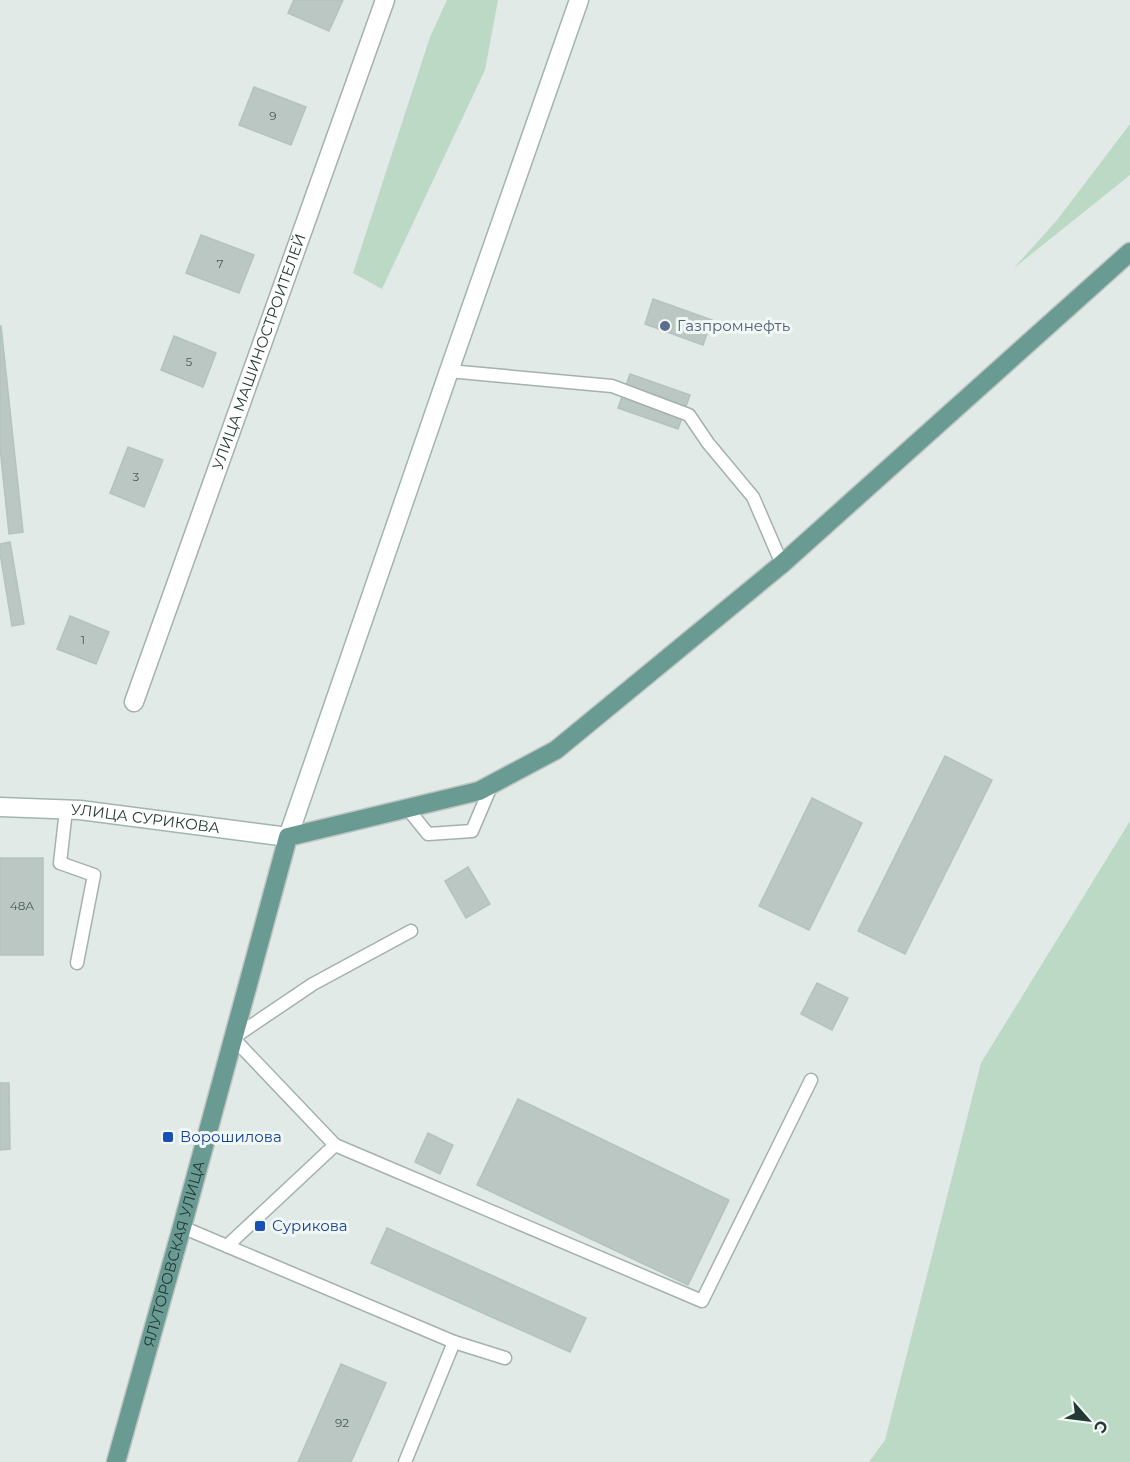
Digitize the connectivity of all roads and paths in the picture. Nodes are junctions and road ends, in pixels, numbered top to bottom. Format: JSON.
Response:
{"nodes":[{"id":1,"x":385,"y":0,"type":"edge"},
{"id":2,"x":579,"y":0,"type":"edge"},
{"id":3,"x":1130,"y":252,"type":"edge"},
{"id":4,"x":449,"y":371,"type":"junction"},
{"id":5,"x":782,"y":564,"type":"junction"},
{"id":6,"x":134,"y":702,"type":"dead end"},
{"id":7,"x":492,"y":783,"type":"junction"},
{"id":8,"x":0,"y":807,"type":"edge"},
{"id":9,"x":407,"y":808,"type":"junction"},
{"id":10,"x":66,"y":810,"type":"junction"},
{"id":11,"x":288,"y":837,"type":"junction"},
{"id":12,"x":411,"y":931,"type":"dead end"},
{"id":13,"x":77,"y":963,"type":"dead end"},
{"id":14,"x":233,"y":1038,"type":"junction"},
{"id":15,"x":811,"y":1080,"type":"dead end"},
{"id":16,"x":335,"y":1145,"type":"junction"},
{"id":17,"x":182,"y":1227,"type":"junction"},
{"id":18,"x":227,"y":1246,"type":"junction"},
{"id":19,"x":454,"y":1342,"type":"junction"},
{"id":20,"x":505,"y":1358,"type":"dead end"},
{"id":21,"x":116,"y":1462,"type":"edge"},
{"id":22,"x":405,"y":1462,"type":"edge"}],
"edges":[{"from":1,"to":6,"type":"street","name":"УЛИЦА МАШИНОСТРОИТЕЛЕЙ"},
{"from":2,"to":4,"type":"street"},
{"from":3,"to":5,"type":"main road"},
{"from":4,"to":5,"type":"lane"},
{"from":4,"to":11,"type":"street"},
{"from":5,"to":7,"type":"main road"},
{"from":7,"to":9,"type":"main road"},
{"from":7,"to":9,"type":"lane"},
{"from":8,"to":10,"type":"street","name":"УЛИЦА СУРИКОВА"},
{"from":9,"to":11,"type":"main road"},
{"from":10,"to":11,"type":"street","name":"УЛИЦА СУРИКОВА"},
{"from":10,"to":13,"type":"lane"},
{"from":11,"to":14,"type":"main road","name":"ЯЛУТОРОВСКАЯ УЛИЦА"},
{"from":12,"to":14,"type":"lane"},
{"from":14,"to":16,"type":"lane"},
{"from":14,"to":17,"type":"main road","name":"ЯЛУТОРОВСКАЯ УЛИЦА"},
{"from":15,"to":16,"type":"lane"},
{"from":16,"to":18,"type":"lane"},
{"from":17,"to":18,"type":"lane"},
{"from":17,"to":21,"type":"main road","name":"ЯЛУТОРОВСКАЯ УЛИЦА"},
{"from":18,"to":19,"type":"lane"},
{"from":19,"to":20,"type":"lane"},
{"from":19,"to":22,"type":"lane"}]}
